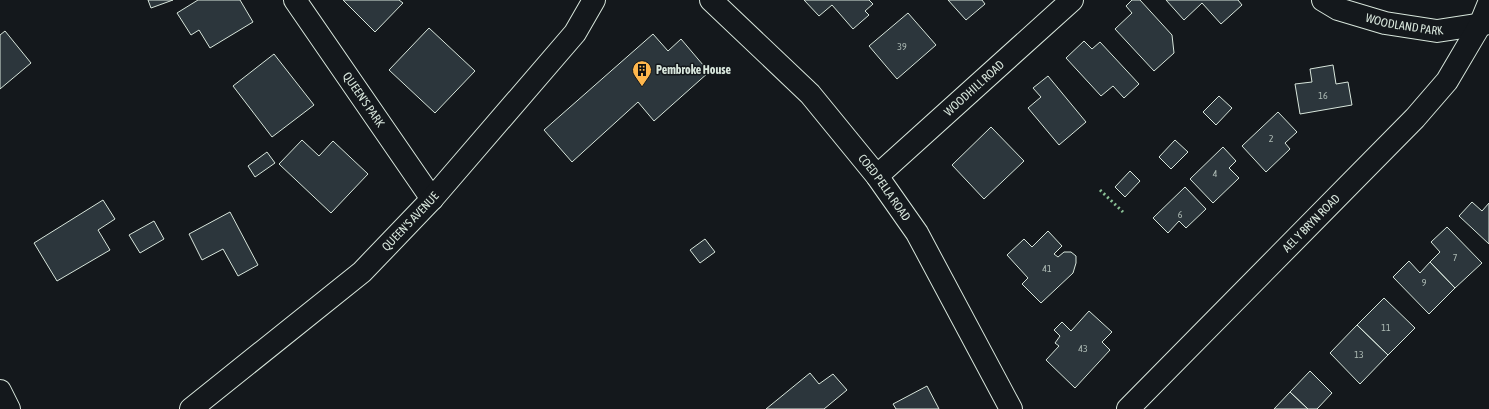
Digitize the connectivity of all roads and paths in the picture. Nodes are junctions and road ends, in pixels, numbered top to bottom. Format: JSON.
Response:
{"nodes":[{"id":1,"x":295,"y":0,"type":"edge"},
{"id":2,"x":594,"y":0,"type":"edge"},
{"id":3,"x":711,"y":0,"type":"edge"},
{"id":4,"x":1072,"y":0,"type":"edge"},
{"id":5,"x":1323,"y":0,"type":"edge"},
{"id":6,"x":1489,"y":3,"type":"edge"},
{"id":7,"x":1484,"y":24,"type":"edge"},
{"id":8,"x":877,"y":176,"type":"junction"},
{"id":9,"x":432,"y":199,"type":"junction"},
{"id":10,"x":0,"y":391,"type":"edge"},
{"id":11,"x":9,"y":409,"type":"edge"},
{"id":12,"x":191,"y":409,"type":"edge"},
{"id":13,"x":1011,"y":409,"type":"edge"},
{"id":14,"x":1128,"y":409,"type":"edge"}],
"edges":[{"from":1,"to":9,"type":"street","name":"QUEEN'S PARK"},
{"from":2,"to":9,"type":"street","name":"QUEEN'S AVENUE"},
{"from":3,"to":8,"type":"street","name":"COED PELLA ROAD"},
{"from":4,"to":8,"type":"street","name":"WOODHILL ROAD"},
{"from":5,"to":7,"type":"street","name":"WOODLAND PARK"},
{"from":6,"to":7,"type":"street","name":"AEL Y BRYN ROAD"},
{"from":7,"to":14,"type":"street","name":"AEL Y BRYN ROAD"},
{"from":8,"to":13,"type":"street","name":"COED PELLA ROAD"},
{"from":9,"to":12,"type":"street","name":"QUEEN'S AVENUE"},
{"from":10,"to":11,"type":"street"}]}
